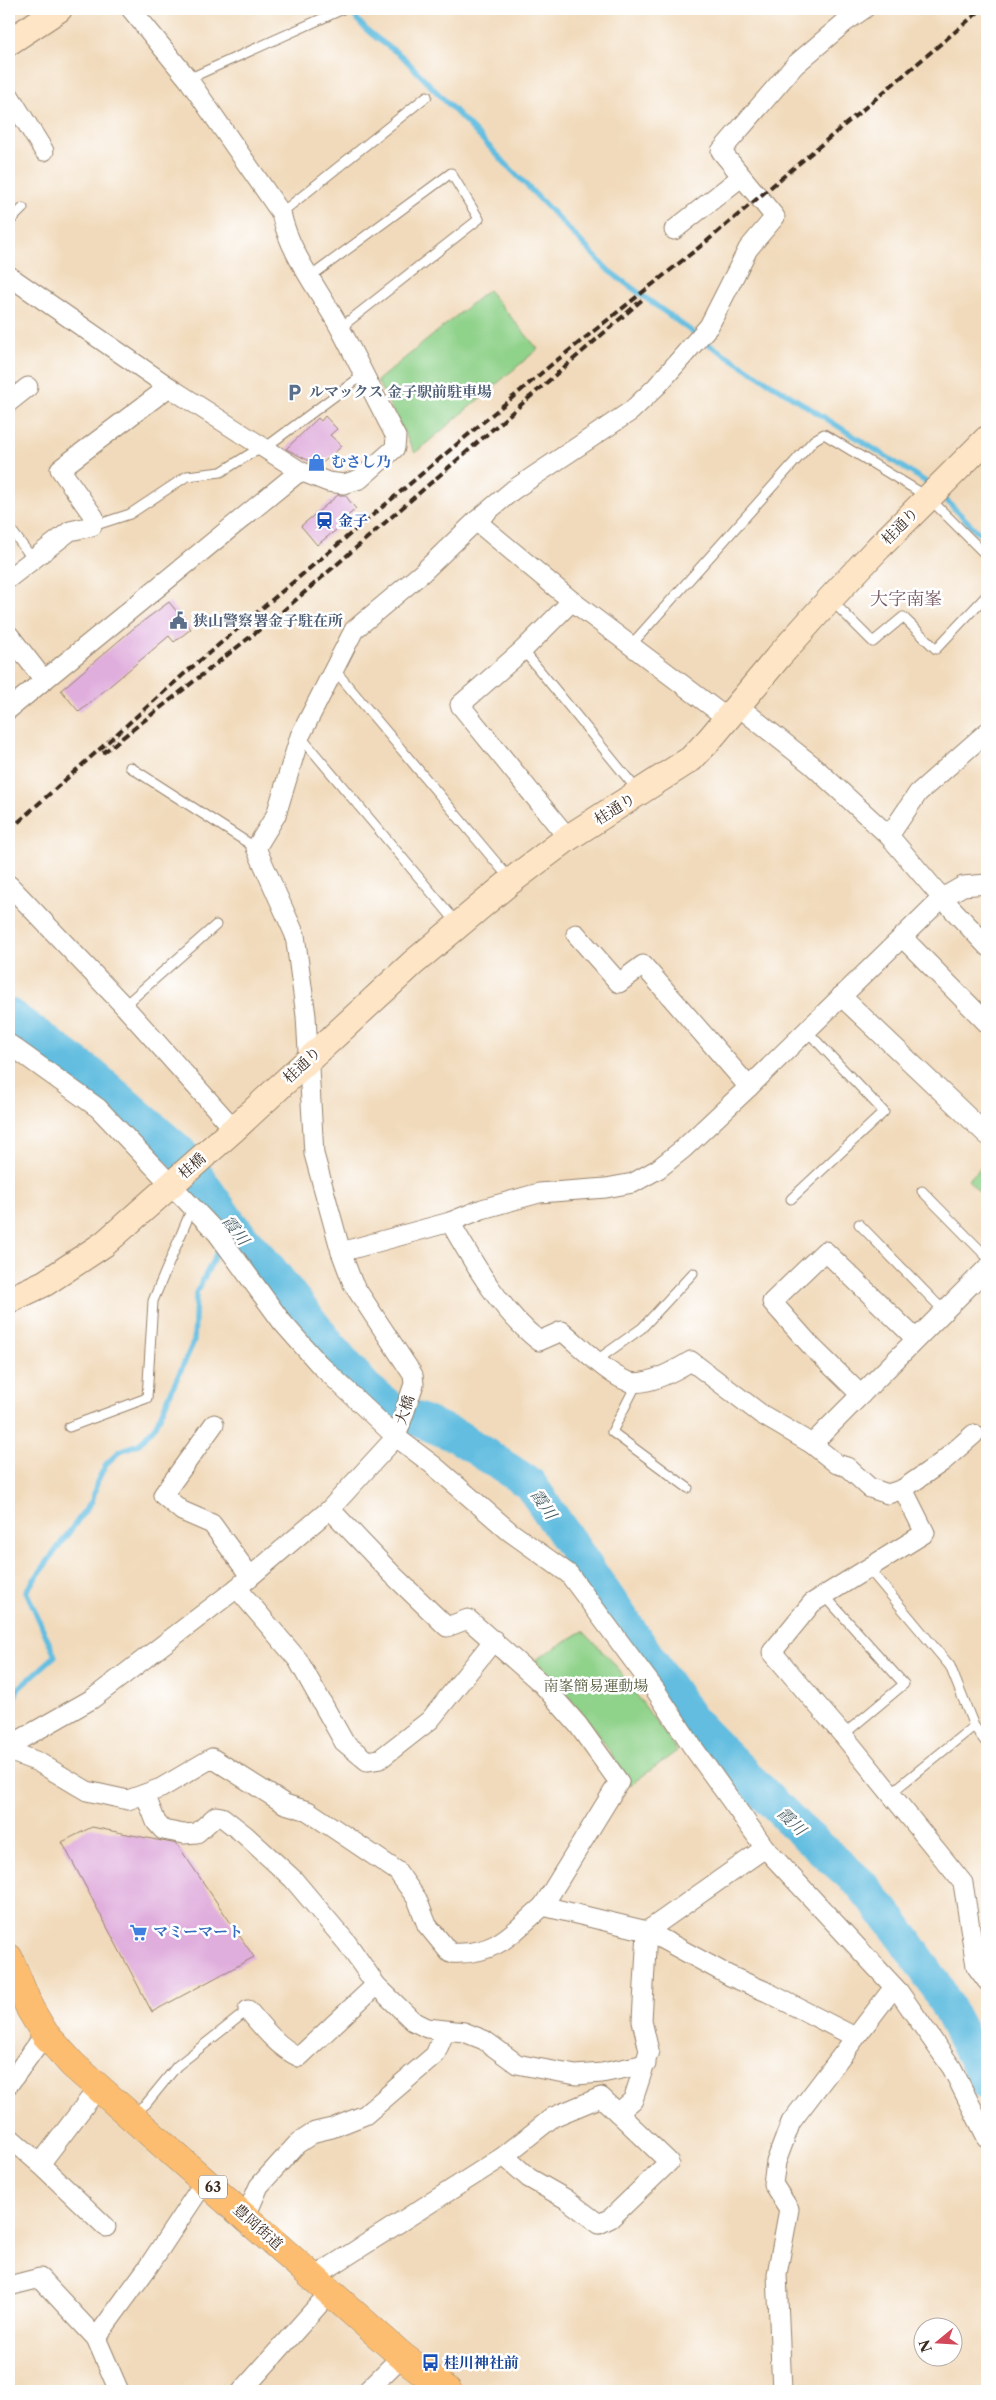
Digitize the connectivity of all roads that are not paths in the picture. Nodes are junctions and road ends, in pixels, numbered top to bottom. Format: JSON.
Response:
{"nodes":[{"id":1,"x":59,"y":9,"type":"edge"},
{"id":2,"x":131,"y":9,"type":"edge"},
{"id":3,"x":864,"y":9,"type":"edge"},
{"id":4,"x":341,"y":10,"type":"dead end"},
{"id":5,"x":9,"y":42,"type":"edge"},
{"id":6,"x":188,"y":79,"type":"junction"},
{"id":7,"x":9,"y":95,"type":"edge"},
{"id":8,"x":427,"y":96,"type":"dead end"},
{"id":9,"x":44,"y":150,"type":"dead end"},
{"id":10,"x":741,"y":177,"type":"junction"},
{"id":11,"x":23,"y":208,"type":"dead end"},
{"id":12,"x":281,"y":213,"type":"junction"},
{"id":13,"x":9,"y":222,"type":"edge"},
{"id":14,"x":674,"y":230,"type":"dead end"},
{"id":15,"x":9,"y":276,"type":"edge"},
{"id":16,"x":310,"y":278,"type":"junction"},
{"id":17,"x":340,"y":328,"type":"junction"},
{"id":18,"x":363,"y":375,"type":"junction"},
{"id":19,"x":28,"y":387,"type":"dead end"},
{"id":20,"x":169,"y":387,"type":"junction"},
{"id":21,"x":9,"y":402,"type":"edge"},
{"id":22,"x":987,"y":439,"type":"edge"},
{"id":23,"x":266,"y":447,"type":"junction"},
{"id":24,"x":300,"y":471,"type":"junction"},
{"id":25,"x":933,"y":492,"type":"junction"},
{"id":26,"x":476,"y":521,"type":"junction"},
{"id":27,"x":92,"y":526,"type":"junction"},
{"id":28,"x":9,"y":527,"type":"edge"},
{"id":29,"x":987,"y":556,"type":"edge"},
{"id":30,"x":32,"y":558,"type":"junction"},
{"id":31,"x":9,"y":578,"type":"edge"},
{"id":32,"x":987,"y":595,"type":"edge"},
{"id":33,"x":830,"y":599,"type":"junction"},
{"id":34,"x":572,"y":601,"type":"junction"},
{"id":35,"x":9,"y":635,"type":"edge"},
{"id":36,"x":631,"y":645,"type":"junction"},
{"id":37,"x":523,"y":650,"type":"junction"},
{"id":38,"x":333,"y":668,"type":"junction"},
{"id":39,"x":44,"y":680,"type":"junction"},
{"id":40,"x":9,"y":709,"type":"edge"},
{"id":41,"x":733,"y":713,"type":"junction"},
{"id":42,"x":987,"y":732,"type":"edge"},
{"id":43,"x":300,"y":736,"type":"junction"},
{"id":44,"x":130,"y":767,"type":"dead end"},
{"id":45,"x":640,"y":793,"type":"junction"},
{"id":46,"x":889,"y":836,"type":"junction"},
{"id":47,"x":568,"y":838,"type":"junction"},
{"id":48,"x":256,"y":848,"type":"junction"},
{"id":49,"x":511,"y":881,"type":"junction"},
{"id":50,"x":987,"y":884,"type":"edge"},
{"id":51,"x":9,"y":886,"type":"edge"},
{"id":52,"x":942,"y":898,"type":"junction"},
{"id":53,"x":216,"y":925,"type":"dead end"},
{"id":54,"x":458,"y":925,"type":"junction"},
{"id":55,"x":576,"y":934,"type":"dead end"},
{"id":56,"x":902,"y":937,"type":"junction"},
{"id":57,"x":987,"y":946,"type":"edge"},
{"id":58,"x":841,"y":996,"type":"junction"},
{"id":59,"x":124,"y":1006,"type":"junction"},
{"id":60,"x":987,"y":1023,"type":"edge"},
{"id":61,"x":806,"y":1030,"type":"junction"},
{"id":62,"x":9,"y":1044,"type":"edge"},
{"id":63,"x":308,"y":1060,"type":"junction"},
{"id":64,"x":749,"y":1087,"type":"junction"},
{"id":65,"x":234,"y":1129,"type":"junction"},
{"id":66,"x":987,"y":1135,"type":"edge"},
{"id":67,"x":212,"y":1148,"type":"joint"},
{"id":68,"x":171,"y":1184,"type":"junction"},
{"id":69,"x":922,"y":1191,"type":"dead end"},
{"id":70,"x":791,"y":1199,"type":"dead end"},
{"id":71,"x":193,"y":1206,"type":"junction"},
{"id":72,"x":450,"y":1222,"type":"junction"},
{"id":73,"x":860,"y":1224,"type":"dead end"},
{"id":74,"x":341,"y":1252,"type":"junction"},
{"id":75,"x":987,"y":1257,"type":"edge"},
{"id":76,"x":987,"y":1268,"type":"edge"},
{"id":77,"x":693,"y":1274,"type":"dead end"},
{"id":78,"x":9,"y":1300,"type":"edge"},
{"id":79,"x":944,"y":1311,"type":"junction"},
{"id":80,"x":916,"y":1339,"type":"junction"},
{"id":81,"x":597,"y":1360,"type":"junction"},
{"id":82,"x":638,"y":1381,"type":"junction"},
{"id":83,"x":861,"y":1395,"type":"junction"},
{"id":84,"x":214,"y":1424,"type":"dead end"},
{"id":85,"x":69,"y":1428,"type":"dead end"},
{"id":86,"x":974,"y":1434,"type":"dead end"},
{"id":87,"x":396,"y":1437,"type":"junction"},
{"id":88,"x":812,"y":1444,"type":"junction"},
{"id":89,"x":688,"y":1488,"type":"dead end"},
{"id":90,"x":903,"y":1489,"type":"junction"},
{"id":91,"x":330,"y":1509,"type":"junction"},
{"id":92,"x":869,"y":1569,"type":"junction"},
{"id":93,"x":244,"y":1582,"type":"junction"},
{"id":94,"x":825,"y":1596,"type":"junction"},
{"id":95,"x":494,"y":1640,"type":"junction"},
{"id":96,"x":974,"y":1726,"type":"junction"},
{"id":97,"x":843,"y":1735,"type":"junction"},
{"id":98,"x":987,"y":1744,"type":"edge"},
{"id":99,"x":9,"y":1746,"type":"edge"},
{"id":100,"x":9,"y":1751,"type":"edge"},
{"id":101,"x":145,"y":1794,"type":"junction"},
{"id":102,"x":891,"y":1794,"type":"junction"},
{"id":103,"x":766,"y":1848,"type":"junction"},
{"id":104,"x":543,"y":1906,"type":"junction"},
{"id":105,"x":646,"y":1932,"type":"junction"},
{"id":106,"x":9,"y":1958,"type":"edge"},
{"id":107,"x":987,"y":1981,"type":"edge"},
{"id":108,"x":376,"y":1985,"type":"junction"},
{"id":109,"x":894,"y":1987,"type":"junction"},
{"id":110,"x":248,"y":2010,"type":"joint"},
{"id":111,"x":445,"y":2031,"type":"junction"},
{"id":112,"x":45,"y":2034,"type":"junction"},
{"id":113,"x":854,"y":2037,"type":"junction"},
{"id":114,"x":646,"y":2064,"type":"junction"},
{"id":115,"x":9,"y":2084,"type":"edge"},
{"id":116,"x":98,"y":2088,"type":"junction"},
{"id":117,"x":618,"y":2113,"type":"junction"},
{"id":118,"x":131,"y":2115,"type":"junction"},
{"id":119,"x":9,"y":2137,"type":"edge"},
{"id":120,"x":987,"y":2138,"type":"edge"},
{"id":121,"x":504,"y":2156,"type":"junction"},
{"id":122,"x":40,"y":2164,"type":"junction"},
{"id":123,"x":205,"y":2181,"type":"junction"},
{"id":124,"x":246,"y":2216,"type":"junction"},
{"id":125,"x":106,"y":2227,"type":"dead end"},
{"id":126,"x":322,"y":2284,"type":"junction"},
{"id":127,"x":9,"y":2286,"type":"edge"},
{"id":128,"x":96,"y":2338,"type":"junction"},
{"id":129,"x":402,"y":2356,"type":"junction"},
{"id":130,"x":119,"y":2391,"type":"edge"},
{"id":131,"x":242,"y":2391,"type":"edge"},
{"id":132,"x":367,"y":2391,"type":"edge"},
{"id":133,"x":448,"y":2391,"type":"edge"},
{"id":134,"x":782,"y":2391,"type":"edge"}],
"edges":[{"from":1,"to":5,"type":"street"},
{"from":2,"to":6,"type":"street"},
{"from":3,"to":10,"type":"street"},
{"from":4,"to":6,"type":"lane"},
{"from":6,"to":12,"type":"street"},
{"from":7,"to":9,"type":"street"},
{"from":8,"to":12,"type":"lane"},
{"from":10,"to":14,"type":"street"},
{"from":10,"to":26,"type":"street"},
{"from":11,"to":13,"type":"lane"},
{"from":12,"to":16,"type":"street"},
{"from":15,"to":20,"type":"street"},
{"from":16,"to":17,"type":"street"},
{"from":16,"to":17,"type":"lane"},
{"from":17,"to":18,"type":"street"},
{"from":18,"to":23,"type":"lane"},
{"from":18,"to":24,"type":"street"},
{"from":19,"to":21,"type":"street"},
{"from":20,"to":23,"type":"street"},
{"from":20,"to":27,"type":"street"},
{"from":22,"to":25,"type":"street","name":"桂通り"},
{"from":23,"to":24,"type":"street"},
{"from":23,"to":27,"type":"lane"},
{"from":24,"to":39,"type":"street"},
{"from":25,"to":29,"type":"lane"},
{"from":25,"to":33,"type":"street","name":"桂通り"},
{"from":25,"to":36,"type":"lane"},
{"from":26,"to":34,"type":"street"},
{"from":26,"to":38,"type":"street"},
{"from":27,"to":30,"type":"street"},
{"from":28,"to":30,"type":"lane"},
{"from":30,"to":31,"type":"street"},
{"from":32,"to":33,"type":"lane"},
{"from":33,"to":41,"type":"street","name":"桂通り"},
{"from":34,"to":36,"type":"street"},
{"from":34,"to":37,"type":"street"},
{"from":35,"to":39,"type":"street"},
{"from":36,"to":41,"type":"street"},
{"from":37,"to":45,"type":"lane"},
{"from":37,"to":47,"type":"street"},
{"from":38,"to":43,"type":"street"},
{"from":38,"to":49,"type":"lane"},
{"from":39,"to":40,"type":"street"},
{"from":41,"to":45,"type":"street","name":"桂通り"},
{"from":41,"to":46,"type":"street"},
{"from":42,"to":46,"type":"street"},
{"from":43,"to":48,"type":"street"},
{"from":43,"to":54,"type":"lane"},
{"from":44,"to":48,"type":"lane"},
{"from":45,"to":47,"type":"street","name":"桂通り"},
{"from":46,"to":52,"type":"street"},
{"from":47,"to":49,"type":"street","name":"桂通り"},
{"from":48,"to":63,"type":"street"},
{"from":49,"to":54,"type":"street","name":"桂通り"},
{"from":50,"to":52,"type":"street"},
{"from":51,"to":59,"type":"street"},
{"from":52,"to":56,"type":"street"},
{"from":52,"to":57,"type":"street"},
{"from":53,"to":59,"type":"lane"},
{"from":54,"to":63,"type":"street","name":"桂通り"},
{"from":55,"to":64,"type":"street"},
{"from":56,"to":58,"type":"street"},
{"from":56,"to":60,"type":"street"},
{"from":58,"to":61,"type":"street"},
{"from":58,"to":66,"type":"street"},
{"from":59,"to":65,"type":"street"},
{"from":61,"to":64,"type":"street"},
{"from":61,"to":70,"type":"lane"},
{"from":62,"to":68,"type":"street"},
{"from":63,"to":65,"type":"street","name":"桂通り"},
{"from":63,"to":74,"type":"street"},
{"from":64,"to":72,"type":"street"},
{"from":65,"to":67,"type":"street","name":"桂通り"},
{"from":67,"to":68,"type":"street","name":"桂橋"},
{"from":68,"to":71,"type":"street"},
{"from":68,"to":78,"type":"street"},
{"from":69,"to":75,"type":"lane"},
{"from":71,"to":85,"type":"lane"},
{"from":71,"to":87,"type":"street"},
{"from":72,"to":74,"type":"street"},
{"from":72,"to":81,"type":"street"},
{"from":73,"to":79,"type":"lane"},
{"from":74,"to":87,"type":"street","name":"大橋"},
{"from":76,"to":79,"type":"street"},
{"from":77,"to":81,"type":"lane"},
{"from":79,"to":80,"type":"street"},
{"from":80,"to":83,"type":"street"},
{"from":80,"to":83,"type":"street"},
{"from":81,"to":82,"type":"street"},
{"from":82,"to":88,"type":"street"},
{"from":82,"to":89,"type":"lane"},
{"from":83,"to":88,"type":"street"},
{"from":84,"to":93,"type":"street"},
{"from":86,"to":90,"type":"street"},
{"from":87,"to":91,"type":"street"},
{"from":87,"to":103,"type":"street"},
{"from":88,"to":90,"type":"street"},
{"from":90,"to":92,"type":"street"},
{"from":91,"to":93,"type":"street"},
{"from":91,"to":95,"type":"street"},
{"from":92,"to":94,"type":"street"},
{"from":92,"to":96,"type":"lane"},
{"from":93,"to":95,"type":"street"},
{"from":93,"to":99,"type":"street"},
{"from":94,"to":97,"type":"street"},
{"from":94,"to":97,"type":"lane"},
{"from":95,"to":104,"type":"street"},
{"from":96,"to":98,"type":"lane"},
{"from":96,"to":102,"type":"lane"},
{"from":97,"to":102,"type":"street"},
{"from":100,"to":101,"type":"street"},
{"from":101,"to":104,"type":"street"},
{"from":101,"to":108,"type":"street"},
{"from":102,"to":107,"type":"street"},
{"from":103,"to":105,"type":"street"},
{"from":103,"to":109,"type":"street"},
{"from":104,"to":105,"type":"street"},
{"from":105,"to":113,"type":"street"},
{"from":105,"to":114,"type":"street"},
{"from":106,"to":112,"type":"main road","name":"豊岡街道","number":"63"},
{"from":108,"to":110,"type":"street"},
{"from":108,"to":111,"type":"street"},
{"from":109,"to":113,"type":"street"},
{"from":109,"to":120,"type":"street"},
{"from":110,"to":118,"type":"lane"},
{"from":111,"to":114,"type":"street"},
{"from":111,"to":124,"type":"street"},
{"from":112,"to":115,"type":"street"},
{"from":112,"to":116,"type":"main road","name":"豊岡街道","number":"63"},
{"from":113,"to":134,"type":"street"},
{"from":114,"to":117,"type":"street"},
{"from":116,"to":118,"type":"main road","name":"豊岡街道","number":"63"},
{"from":116,"to":122,"type":"street"},
{"from":117,"to":121,"type":"street"},
{"from":117,"to":121,"type":"street"},
{"from":118,"to":123,"type":"main road","name":"豊岡街道","number":"63"},
{"from":119,"to":122,"type":"street"},
{"from":121,"to":126,"type":"street"},
{"from":122,"to":125,"type":"street"},
{"from":123,"to":124,"type":"main road","name":"豊岡街道","number":"63"},
{"from":123,"to":128,"type":"street"},
{"from":124,"to":126,"type":"main road","name":"豊岡街道","number":"63"},
{"from":126,"to":129,"type":"main road","name":"豊岡街道","number":"63"},
{"from":126,"to":131,"type":"street"},
{"from":127,"to":128,"type":"street"},
{"from":128,"to":130,"type":"street"},
{"from":129,"to":132,"type":"street"},
{"from":129,"to":133,"type":"main road","name":"豊岡街道","number":"63"}]}
